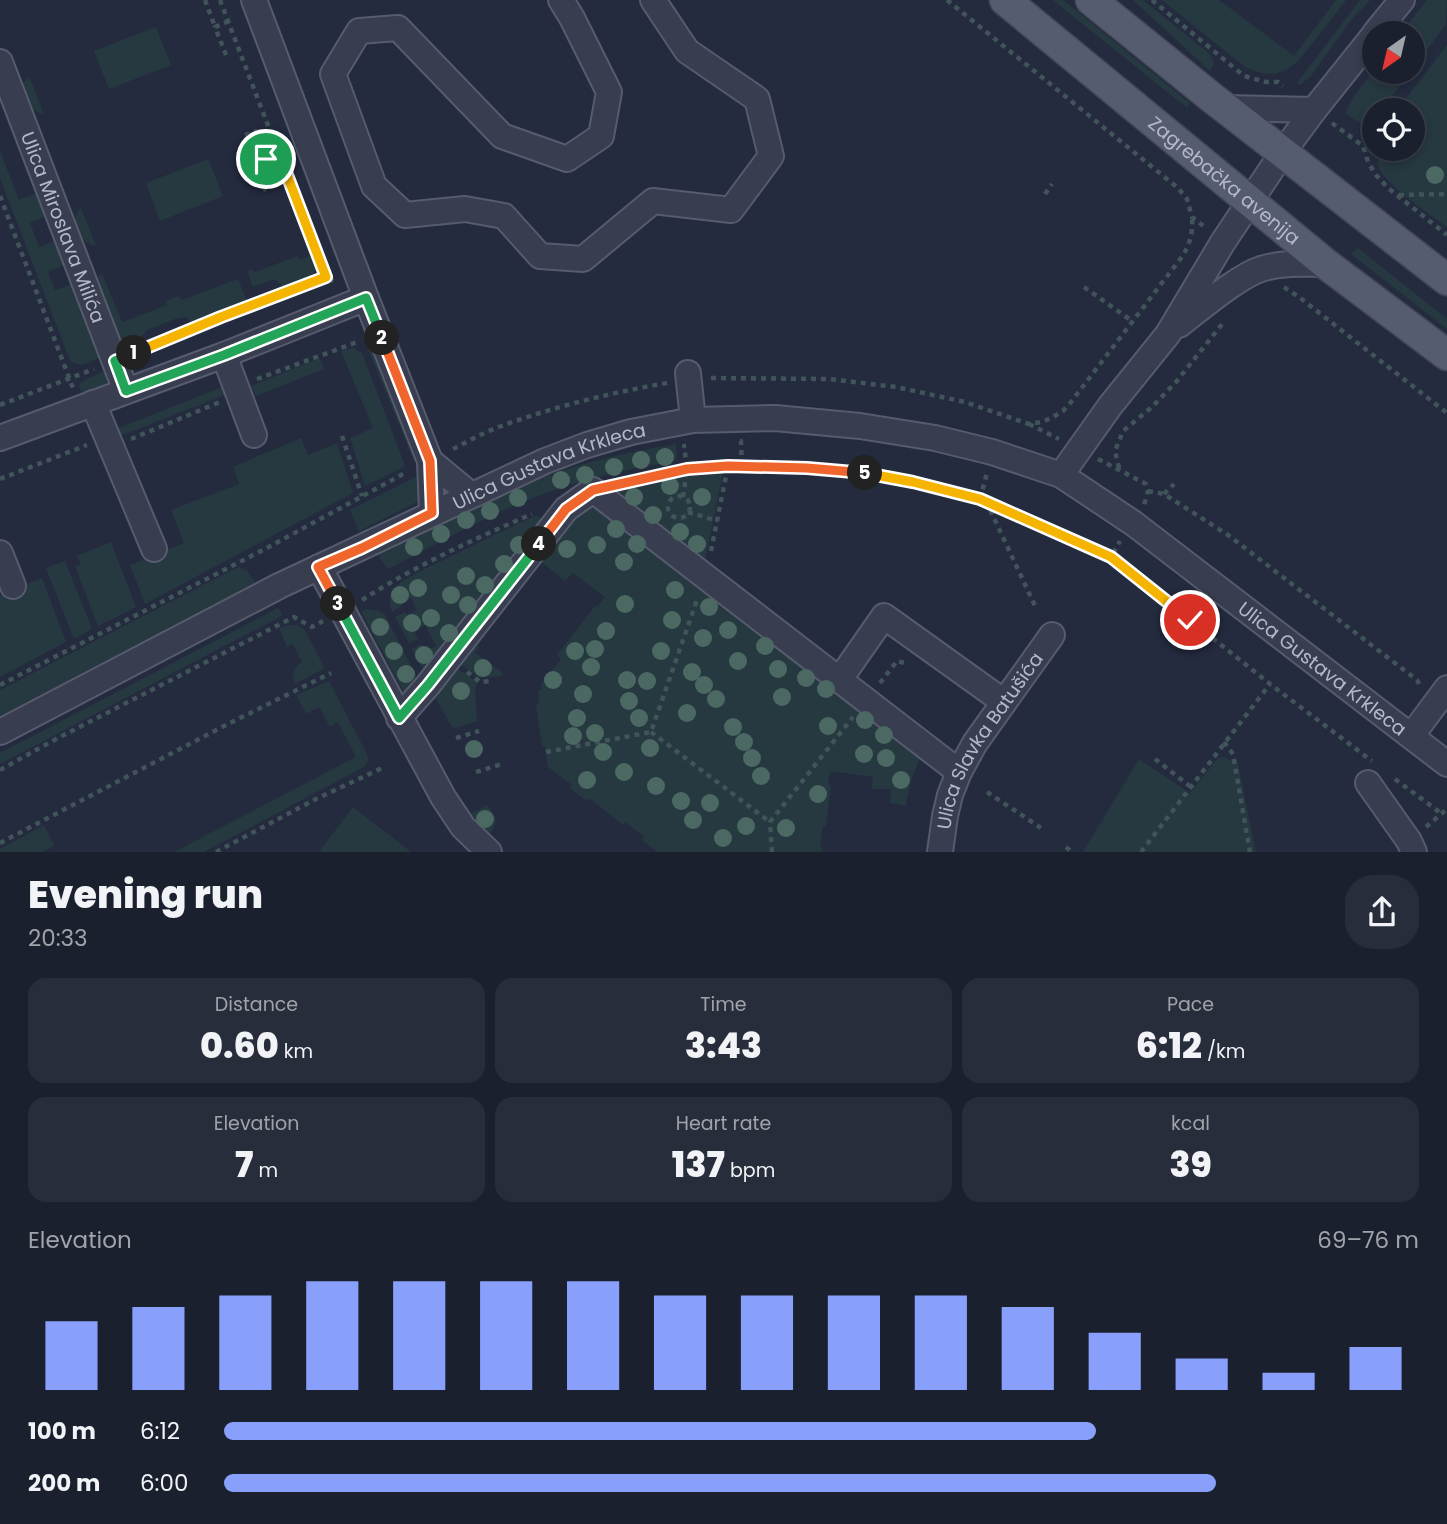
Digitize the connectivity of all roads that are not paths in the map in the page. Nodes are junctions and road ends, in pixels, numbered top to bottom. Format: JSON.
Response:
{"nodes":[{"id":1,"x":254,"y":0,"type":"edge"},
{"id":2,"x":561,"y":0,"type":"edge"},
{"id":3,"x":653,"y":0,"type":"edge"},
{"id":4,"x":1005,"y":0,"type":"edge"},
{"id":5,"x":1091,"y":0,"type":"edge"},
{"id":6,"x":1402,"y":0,"type":"edge"},
{"id":7,"x":1385,"y":21,"type":"edge"},
{"id":8,"x":1362,"y":50,"type":"edge"},
{"id":9,"x":0,"y":62,"type":"edge"},
{"id":10,"x":1227,"y":108,"type":"junction"},
{"id":11,"x":1314,"y":110,"type":"junction"},
{"id":12,"x":1283,"y":152,"type":"junction"},
{"id":13,"x":1251,"y":202,"type":"junction"},
{"id":14,"x":1326,"y":264,"type":"junction"},
{"id":15,"x":1447,"y":280,"type":"edge"},
{"id":16,"x":366,"y":298,"type":"junction"},
{"id":17,"x":1168,"y":334,"type":"junction"},
{"id":18,"x":224,"y":355,"type":"junction"},
{"id":19,"x":1447,"y":355,"type":"edge"},
{"id":20,"x":688,"y":373,"type":"dead end"},
{"id":21,"x":126,"y":391,"type":"junction"},
{"id":22,"x":93,"y":403,"type":"junction"},
{"id":23,"x":693,"y":420,"type":"junction"},
{"id":24,"x":254,"y":435,"type":"dead end"},
{"id":25,"x":0,"y":438,"type":"edge"},
{"id":26,"x":429,"y":461,"type":"junction"},
{"id":27,"x":1060,"y":475,"type":"junction"},
{"id":28,"x":471,"y":495,"type":"junction"},
{"id":29,"x":432,"y":513,"type":"junction"},
{"id":30,"x":154,"y":549,"type":"dead end"},
{"id":31,"x":0,"y":553,"type":"edge"},
{"id":32,"x":318,"y":567,"type":"junction"},
{"id":33,"x":13,"y":586,"type":"dead end"},
{"id":34,"x":1052,"y":635,"type":"dead end"},
{"id":35,"x":840,"y":679,"type":"junction"},
{"id":36,"x":1447,"y":688,"type":"edge"},
{"id":37,"x":1004,"y":702,"type":"junction"},
{"id":38,"x":399,"y":718,"type":"junction"},
{"id":39,"x":0,"y":732,"type":"edge"},
{"id":40,"x":1412,"y":735,"type":"junction"},
{"id":41,"x":1447,"y":764,"type":"edge"},
{"id":42,"x":959,"y":772,"type":"junction"},
{"id":43,"x":1375,"y":776,"type":"road end"},
{"id":44,"x":489,"y":852,"type":"edge"},
{"id":45,"x":940,"y":852,"type":"edge"},
{"id":46,"x":1414,"y":852,"type":"edge"}],
"edges":[{"from":1,"to":16,"type":"street"},
{"from":2,"to":3,"type":"street"},
{"from":4,"to":13,"type":"main road","name":"Zagrebačka avenija"},
{"from":5,"to":10,"type":"main road"},
{"from":6,"to":7,"type":"street"},
{"from":8,"to":11,"type":"street"},
{"from":9,"to":21,"type":"street","name":"Ulica Miroslava Milića"},
{"from":10,"to":11,"type":"street"},
{"from":10,"to":12,"type":"main road"},
{"from":11,"to":12,"type":"street"},
{"from":12,"to":13,"type":"street"},
{"from":12,"to":15,"type":"main road"},
{"from":13,"to":14,"type":"main road","name":"Zagrebačka avenija"},
{"from":13,"to":17,"type":"street"},
{"from":14,"to":17,"type":"street"},
{"from":14,"to":19,"type":"main road","name":"Zagrebačka avenija"},
{"from":16,"to":18,"type":"street"},
{"from":16,"to":26,"type":"street"},
{"from":17,"to":27,"type":"street"},
{"from":18,"to":21,"type":"street"},
{"from":18,"to":24,"type":"street"},
{"from":20,"to":23,"type":"street"},
{"from":21,"to":22,"type":"street"},
{"from":22,"to":25,"type":"street"},
{"from":22,"to":30,"type":"street"},
{"from":23,"to":27,"type":"street","name":"Ulica Gustava Krkleca"},
{"from":23,"to":28,"type":"street","name":"Ulica Gustava Krkleca"},
{"from":26,"to":28,"type":"street"},
{"from":26,"to":29,"type":"street"},
{"from":27,"to":40,"type":"street","name":"Ulica Gustava Krkleca"},
{"from":28,"to":29,"type":"street","name":"Ulica Gustava Krkleca"},
{"from":29,"to":32,"type":"street","name":"Ulica Gustava Krkleca"},
{"from":31,"to":33,"type":"street"},
{"from":32,"to":38,"type":"street"},
{"from":32,"to":39,"type":"street","name":"Ulica Gustava Krkleca"},
{"from":34,"to":37,"type":"street","name":"Ulica Slavka Batušića"},
{"from":35,"to":37,"type":"street"},
{"from":35,"to":38,"type":"street"},
{"from":35,"to":42,"type":"street"},
{"from":36,"to":40,"type":"street"},
{"from":37,"to":42,"type":"street","name":"Ulica Slavka Batušića"},
{"from":38,"to":44,"type":"street"},
{"from":40,"to":41,"type":"street","name":"Ulica Gustava Krkleca"},
{"from":42,"to":45,"type":"street","name":"Ulica Slavka Batušića"},
{"from":43,"to":46,"type":"street"}]}
